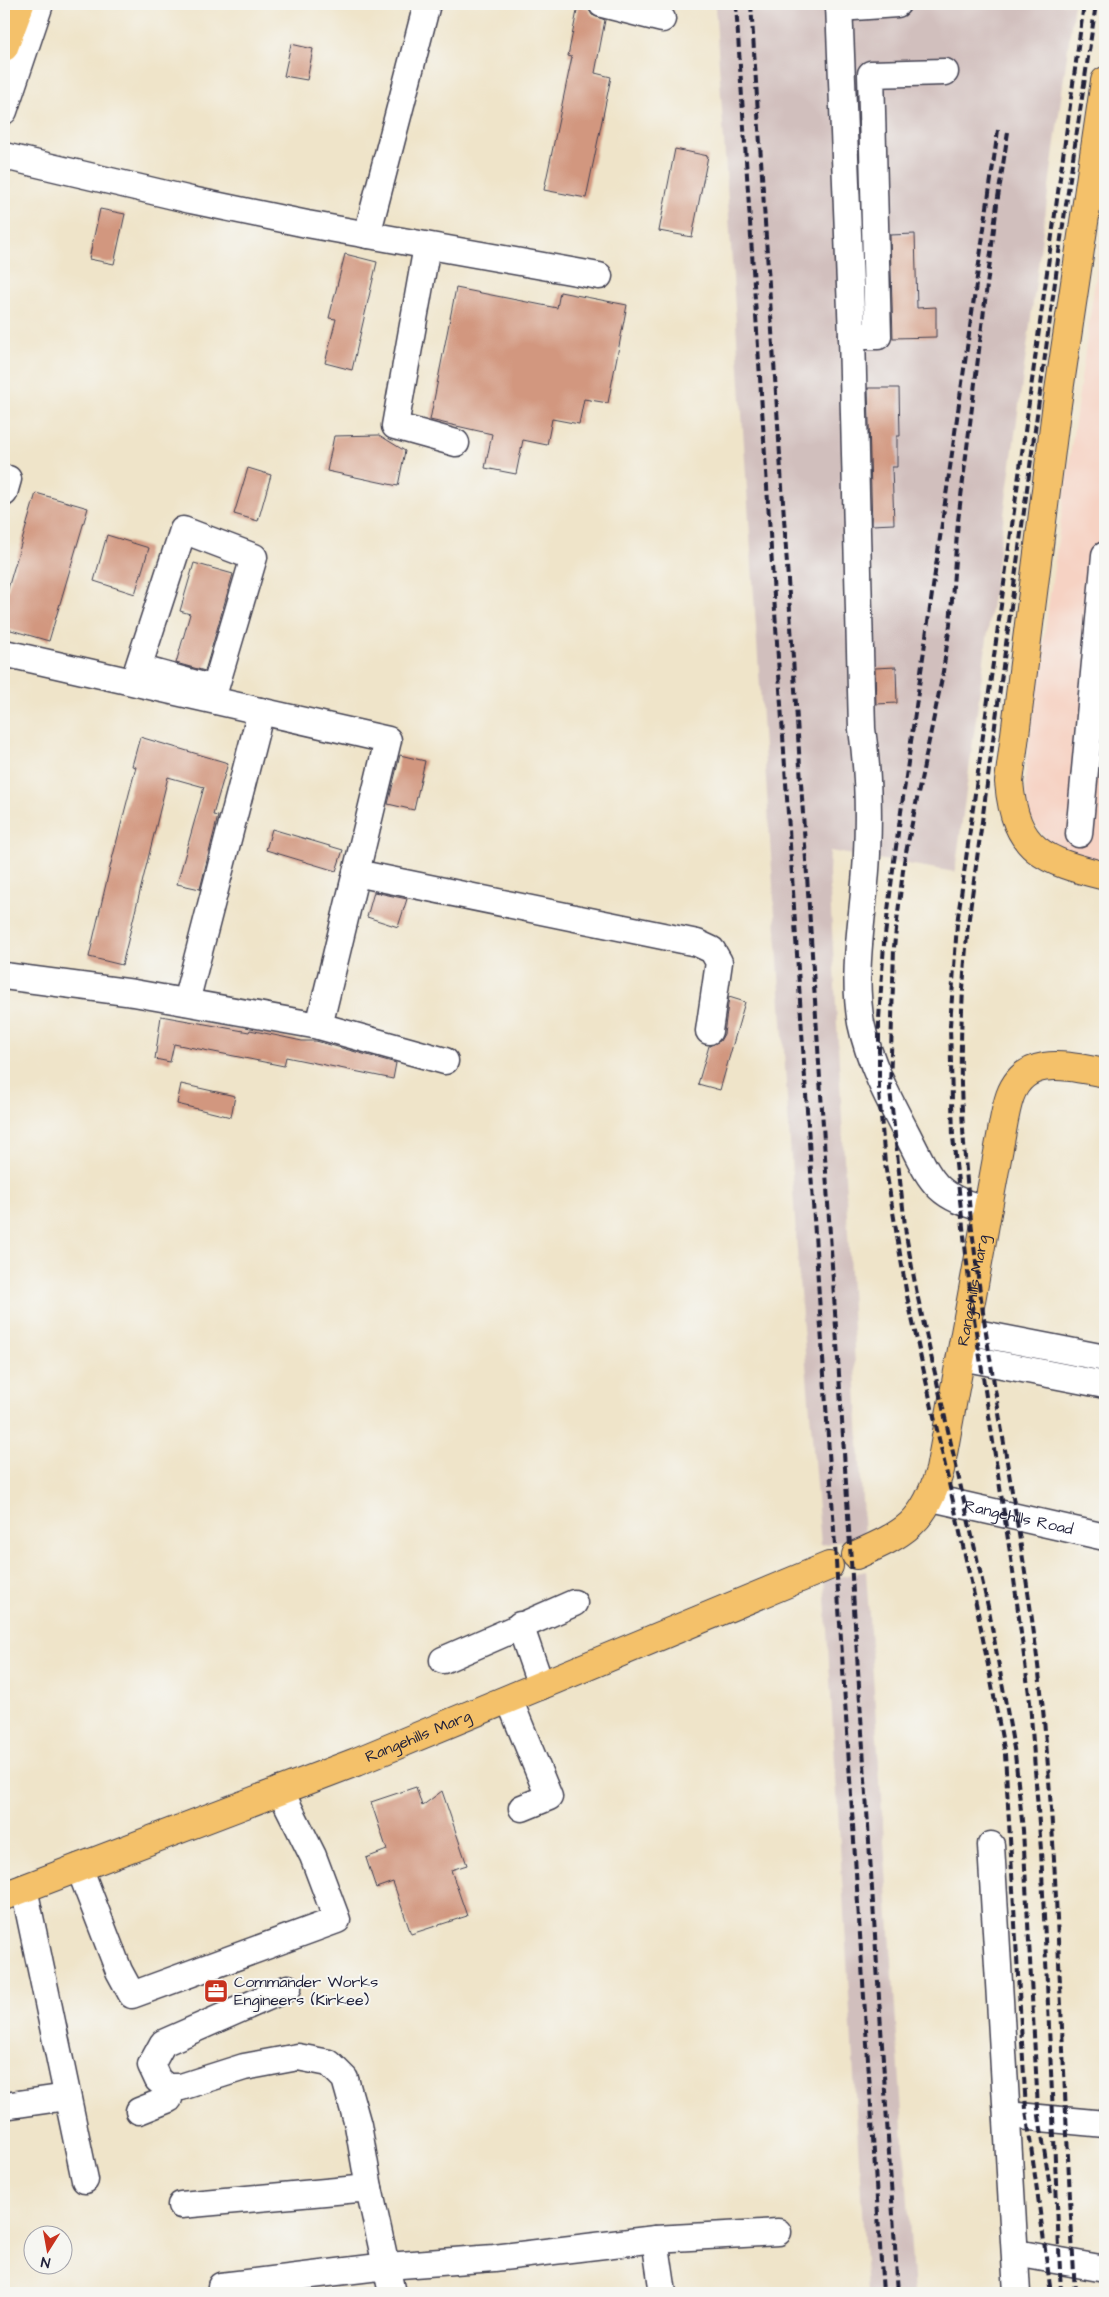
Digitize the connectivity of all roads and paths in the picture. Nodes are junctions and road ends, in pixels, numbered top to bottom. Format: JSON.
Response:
{"nodes":[{"id":1,"x":20,"y":4,"type":"edge"},
{"id":2,"x":40,"y":4,"type":"edge"},
{"id":3,"x":427,"y":4,"type":"edge"},
{"id":4,"x":602,"y":4,"type":"edge"},
{"id":5,"x":897,"y":4,"type":"edge"},
{"id":6,"x":839,"y":6,"type":"edge"},
{"id":7,"x":662,"y":19,"type":"dead end"},
{"id":8,"x":4,"y":47,"type":"edge"},
{"id":9,"x":945,"y":72,"type":"dead end"},
{"id":10,"x":1105,"y":81,"type":"edge"},
{"id":11,"x":4,"y":111,"type":"edge"},
{"id":12,"x":4,"y":156,"type":"edge"},
{"id":13,"x":367,"y":235,"type":"junction"},
{"id":14,"x":427,"y":246,"type":"junction"},
{"id":15,"x":599,"y":276,"type":"dead end"},
{"id":16,"x":852,"y":336,"type":"junction"},
{"id":17,"x":456,"y":443,"type":"dead end"},
{"id":18,"x":1105,"y":555,"type":"edge"},
{"id":19,"x":4,"y":653,"type":"edge"},
{"id":20,"x":213,"y":694,"type":"junction"},
{"id":21,"x":261,"y":711,"type":"junction"},
{"id":22,"x":1079,"y":834,"type":"dead end"},
{"id":23,"x":356,"y":873,"type":"junction"},
{"id":24,"x":1105,"y":876,"type":"edge"},
{"id":25,"x":4,"y":976,"type":"edge"},
{"id":26,"x":186,"y":1002,"type":"junction"},
{"id":27,"x":319,"y":1026,"type":"junction"},
{"id":28,"x":709,"y":1031,"type":"dead end"},
{"id":29,"x":445,"y":1061,"type":"dead end"},
{"id":30,"x":1105,"y":1073,"type":"edge"},
{"id":31,"x":988,"y":1209,"type":"junction"},
{"id":32,"x":964,"y":1344,"type":"junction"},
{"id":33,"x":1105,"y":1358,"type":"edge"},
{"id":34,"x":1105,"y":1385,"type":"edge"},
{"id":35,"x":932,"y":1498,"type":"junction"},
{"id":36,"x":1105,"y":1537,"type":"edge"},
{"id":37,"x":856,"y":1555,"type":"dead end"},
{"id":38,"x":829,"y":1566,"type":"dead end"},
{"id":39,"x":574,"y":1603,"type":"dead end"},
{"id":40,"x":520,"y":1626,"type":"junction"},
{"id":41,"x":443,"y":1660,"type":"dead end"},
{"id":42,"x":540,"y":1686,"type":"junction"},
{"id":43,"x":509,"y":1699,"type":"junction"},
{"id":44,"x":280,"y":1790,"type":"junction"},
{"id":45,"x":522,"y":1808,"type":"dead end"},
{"id":46,"x":991,"y":1845,"type":"dead end"},
{"id":47,"x":79,"y":1867,"type":"junction"},
{"id":48,"x":14,"y":1892,"type":"edge"},
{"id":49,"x":288,"y":1988,"type":"dead end"},
{"id":50,"x":167,"y":2087,"type":"junction"},
{"id":51,"x":68,"y":2097,"type":"junction"},
{"id":52,"x":4,"y":2106,"type":"edge"},
{"id":53,"x":139,"y":2111,"type":"dead end"},
{"id":54,"x":1008,"y":2115,"type":"junction"},
{"id":55,"x":1105,"y":2124,"type":"edge"},
{"id":56,"x":85,"y":2180,"type":"dead end"},
{"id":57,"x":368,"y":2188,"type":"junction"},
{"id":58,"x":181,"y":2205,"type":"dead end"},
{"id":59,"x":778,"y":2232,"type":"dead end"},
{"id":60,"x":655,"y":2238,"type":"junction"},
{"id":61,"x":1016,"y":2253,"type":"junction"},
{"id":62,"x":387,"y":2266,"type":"junction"},
{"id":63,"x":1105,"y":2269,"type":"edge"},
{"id":64,"x":221,"y":2286,"type":"dead end"},
{"id":65,"x":392,"y":2293,"type":"edge"},
{"id":66,"x":663,"y":2293,"type":"edge"},
{"id":67,"x":1017,"y":2293,"type":"edge"}],
"edges":[{"from":1,"to":8,"type":"main road"},
{"from":2,"to":11,"type":"street"},
{"from":3,"to":13,"type":"street"},
{"from":4,"to":7,"type":"street"},
{"from":5,"to":6,"type":"street"},
{"from":6,"to":16,"type":"street"},
{"from":9,"to":16,"type":"street"},
{"from":10,"to":24,"type":"main road"},
{"from":12,"to":13,"type":"street"},
{"from":13,"to":14,"type":"street"},
{"from":14,"to":15,"type":"street"},
{"from":14,"to":17,"type":"street"},
{"from":16,"to":31,"type":"street"},
{"from":18,"to":22,"type":"street"},
{"from":19,"to":20,"type":"street"},
{"from":20,"to":20,"type":"street"},
{"from":20,"to":21,"type":"street"},
{"from":21,"to":23,"type":"street"},
{"from":21,"to":26,"type":"street"},
{"from":23,"to":27,"type":"street"},
{"from":23,"to":28,"type":"street"},
{"from":25,"to":26,"type":"street"},
{"from":26,"to":27,"type":"street"},
{"from":27,"to":29,"type":"street"},
{"from":30,"to":31,"type":"main road","name":"Rangehills Marg"},
{"from":31,"to":32,"type":"main road","name":"Rangehills Marg"},
{"from":32,"to":33,"type":"street"},
{"from":32,"to":34,"type":"street"},
{"from":32,"to":35,"type":"main road","name":"Rangehills Marg"},
{"from":35,"to":36,"type":"street","name":"Rangehills Road"},
{"from":35,"to":37,"type":"main road","name":"Rangehills Marg"},
{"from":38,"to":42,"type":"main road","name":"Rangehills Marg"},
{"from":39,"to":40,"type":"street"},
{"from":40,"to":41,"type":"street"},
{"from":40,"to":42,"type":"street"},
{"from":42,"to":43,"type":"main road","name":"Rangehills Marg"},
{"from":43,"to":44,"type":"main road","name":"Rangehills Marg"},
{"from":43,"to":45,"type":"street"},
{"from":44,"to":47,"type":"main road","name":"Rangehills Marg"},
{"from":44,"to":47,"type":"street"},
{"from":46,"to":54,"type":"street"},
{"from":47,"to":48,"type":"main road","name":"Rangehills Marg"},
{"from":48,"to":51,"type":"street"},
{"from":49,"to":50,"type":"street"},
{"from":50,"to":53,"type":"street"},
{"from":50,"to":57,"type":"street"},
{"from":51,"to":52,"type":"street"},
{"from":51,"to":56,"type":"street"},
{"from":54,"to":55,"type":"street"},
{"from":54,"to":61,"type":"street"},
{"from":57,"to":58,"type":"street"},
{"from":57,"to":62,"type":"street"},
{"from":59,"to":60,"type":"street"},
{"from":60,"to":62,"type":"street"},
{"from":60,"to":66,"type":"street"},
{"from":61,"to":63,"type":"street"},
{"from":61,"to":67,"type":"street"},
{"from":62,"to":64,"type":"street"},
{"from":62,"to":65,"type":"street"}]}
